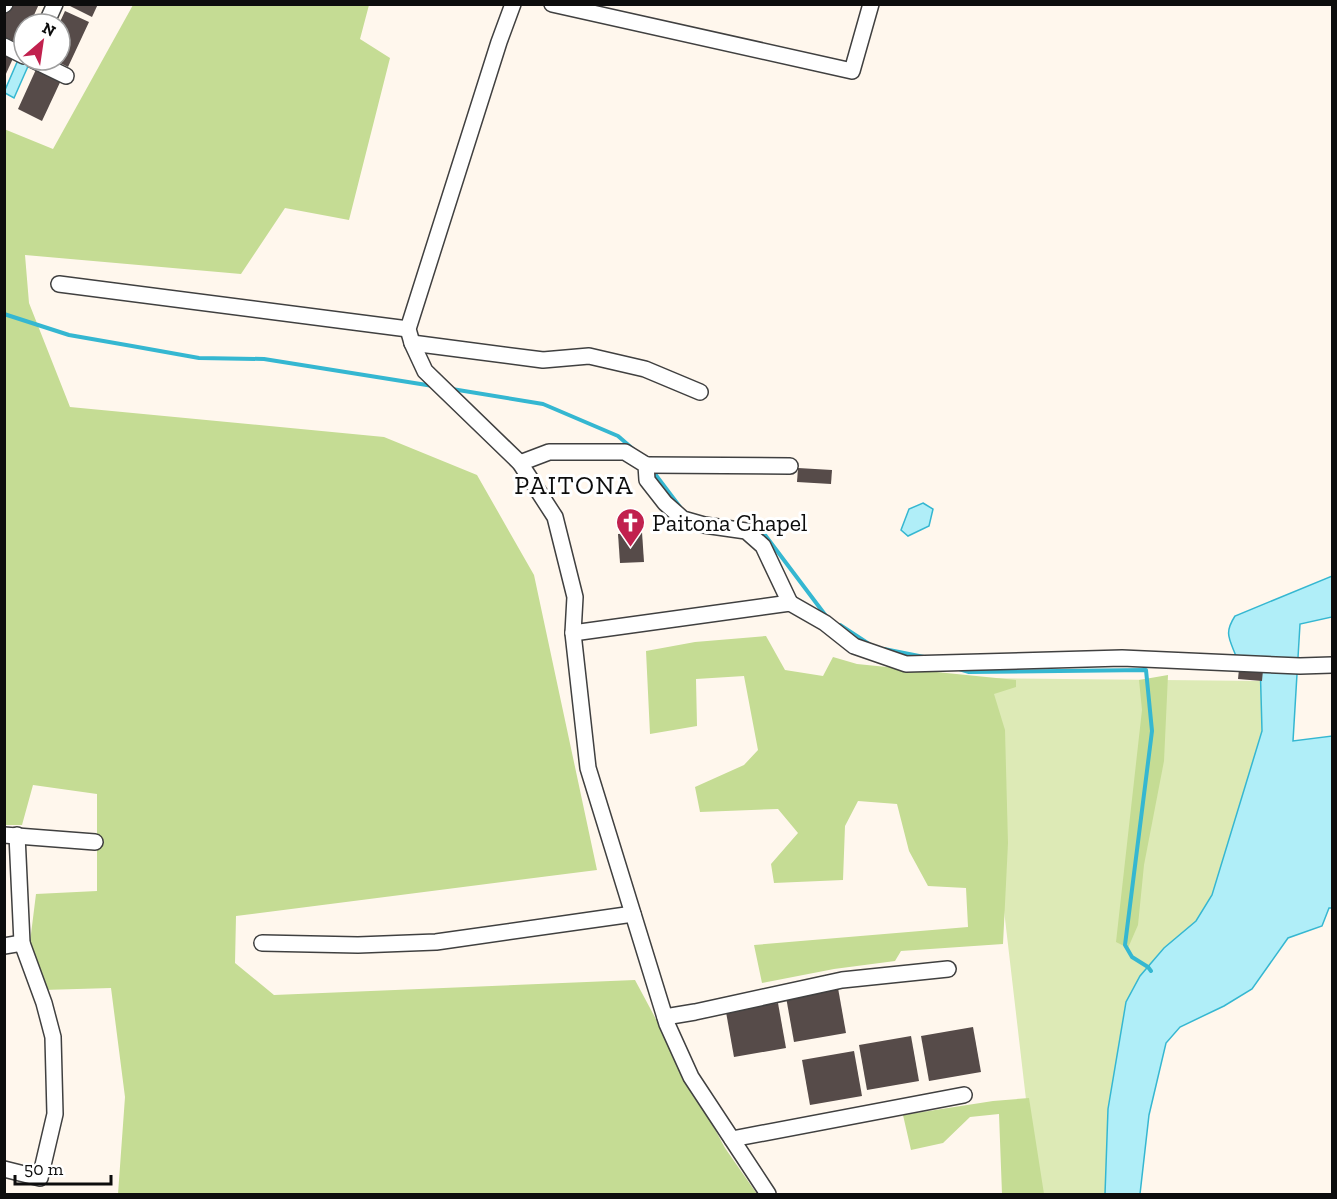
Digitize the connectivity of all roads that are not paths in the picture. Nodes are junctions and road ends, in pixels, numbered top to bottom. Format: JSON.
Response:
{"nodes":[{"id":1,"x":513,"y":4,"type":"edge"},
{"id":2,"x":552,"y":4,"type":"edge"},
{"id":3,"x":871,"y":4,"type":"edge"},
{"id":4,"x":58,"y":72,"type":"edge"},
{"id":5,"x":66,"y":76,"type":"dead end"},
{"id":6,"x":59,"y":284,"type":"dead end"},
{"id":7,"x":410,"y":336,"type":"junction"},
{"id":8,"x":700,"y":392,"type":"dead end"},
{"id":9,"x":520,"y":463,"type":"junction"},
{"id":10,"x":646,"y":465,"type":"junction"},
{"id":11,"x":790,"y":466,"type":"dead end"},
{"id":12,"x":790,"y":603,"type":"junction"},
{"id":13,"x":573,"y":633,"type":"junction"},
{"id":14,"x":1332,"y":665,"type":"edge"},
{"id":15,"x":11,"y":835,"type":"edge"},
{"id":16,"x":94,"y":842,"type":"dead end"},
{"id":17,"x":633,"y":914,"type":"junction"},
{"id":18,"x":22,"y":943,"type":"junction"},
{"id":19,"x":262,"y":943,"type":"dead end"},
{"id":20,"x":4,"y":946,"type":"edge"},
{"id":21,"x":948,"y":969,"type":"dead end"},
{"id":22,"x":665,"y":1017,"type":"junction"},
{"id":23,"x":964,"y":1095,"type":"dead end"},
{"id":24,"x":732,"y":1139,"type":"junction"},
{"id":25,"x":4,"y":1169,"type":"edge"},
{"id":26,"x":768,"y":1194,"type":"edge"}],
"edges":[{"from":1,"to":7,"type":"street"},
{"from":2,"to":3,"type":"street"},
{"from":4,"to":5,"type":"street"},
{"from":6,"to":7,"type":"street"},
{"from":7,"to":8,"type":"street"},
{"from":7,"to":9,"type":"street"},
{"from":9,"to":10,"type":"street"},
{"from":9,"to":13,"type":"street"},
{"from":10,"to":11,"type":"street"},
{"from":10,"to":12,"type":"street"},
{"from":12,"to":13,"type":"street"},
{"from":12,"to":14,"type":"street"},
{"from":13,"to":17,"type":"street"},
{"from":15,"to":16,"type":"street"},
{"from":15,"to":18,"type":"street"},
{"from":17,"to":19,"type":"street"},
{"from":17,"to":22,"type":"street"},
{"from":18,"to":20,"type":"street"},
{"from":18,"to":25,"type":"street"},
{"from":21,"to":22,"type":"street"},
{"from":22,"to":24,"type":"street"},
{"from":23,"to":24,"type":"street"},
{"from":24,"to":26,"type":"street"}]}
